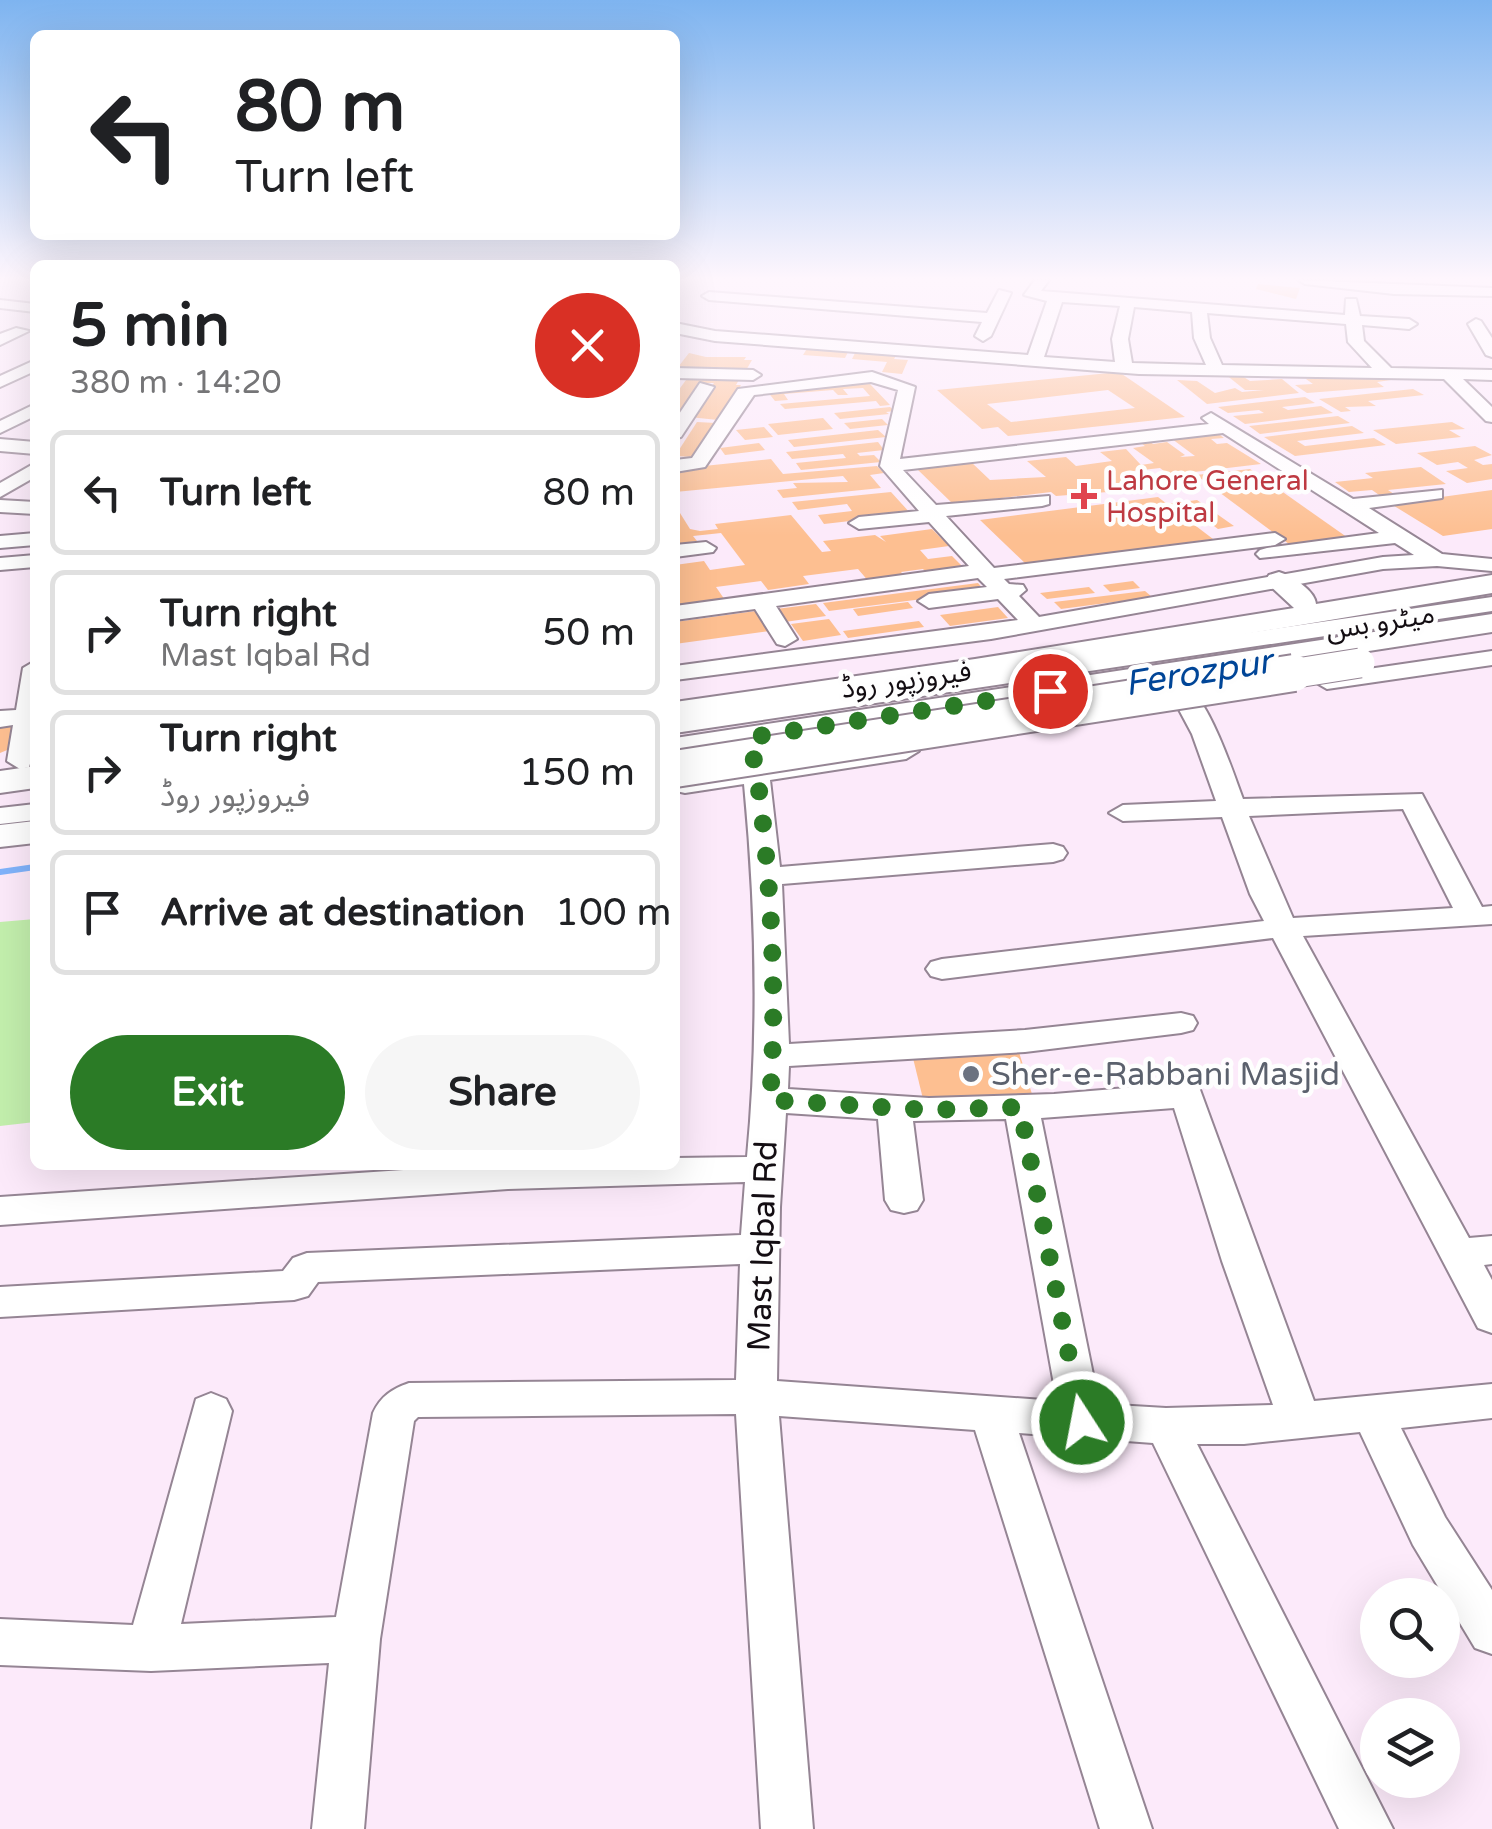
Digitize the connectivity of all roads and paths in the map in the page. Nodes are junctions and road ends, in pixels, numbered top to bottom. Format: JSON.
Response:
{"nodes":[{"id":1,"x":758,"y":365,"type":"edge"},
{"id":2,"x":1090,"y":365,"type":"edge"},
{"id":3,"x":1214,"y":365,"type":"edge"},
{"id":4,"x":1379,"y":365,"type":"edge"},
{"id":5,"x":30,"y":367,"type":"edge"},
{"id":6,"x":1124,"y":368,"type":"joint"},
{"id":7,"x":1434,"y":368,"type":"junction"},
{"id":8,"x":1216,"y":370,"type":"junction"},
{"id":9,"x":1385,"y":372,"type":"junction"},
{"id":10,"x":680,"y":374,"type":"edge"},
{"id":11,"x":1492,"y":375,"type":"edge"},
{"id":12,"x":0,"y":382,"type":"edge"},
{"id":13,"x":706,"y":386,"type":"dead end"},
{"id":14,"x":758,"y":388,"type":"junction"},
{"id":15,"x":1485,"y":403,"type":"edge"},
{"id":16,"x":30,"y":413,"type":"edge"},
{"id":17,"x":1492,"y":417,"type":"edge"},
{"id":18,"x":680,"y":420,"type":"edge"},
{"id":19,"x":725,"y":422,"type":"junction"},
{"id":20,"x":680,"y":423,"type":"edge"},
{"id":21,"x":0,"y":428,"type":"edge"},
{"id":22,"x":0,"y":445,"type":"edge"},
{"id":23,"x":30,"y":448,"type":"edge"},
{"id":24,"x":680,"y":465,"type":"edge"},
{"id":25,"x":889,"y":466,"type":"junction"},
{"id":26,"x":30,"y":472,"type":"edge"},
{"id":27,"x":0,"y":490,"type":"edge"},
{"id":28,"x":1435,"y":494,"type":"dead end"},
{"id":29,"x":1042,"y":500,"type":"dead end"},
{"id":30,"x":1350,"y":505,"type":"junction"},
{"id":31,"x":0,"y":506,"type":"edge"},
{"id":32,"x":30,"y":508,"type":"edge"},
{"id":33,"x":931,"y":513,"type":"junction"},
{"id":34,"x":859,"y":523,"type":"dead end"},
{"id":35,"x":1399,"y":536,"type":"junction"},
{"id":36,"x":30,"y":539,"type":"edge"},
{"id":37,"x":0,"y":542,"type":"edge"},
{"id":38,"x":706,"y":548,"type":"dead end"},
{"id":39,"x":680,"y":551,"type":"edge"},
{"id":40,"x":1428,"y":554,"type":"junction"},
{"id":41,"x":1273,"y":558,"type":"junction"},
{"id":42,"x":30,"y":561,"type":"edge"},
{"id":43,"x":0,"y":564,"type":"edge"},
{"id":44,"x":1490,"y":572,"type":"edge"},
{"id":45,"x":1144,"y":573,"type":"dead end"},
{"id":46,"x":991,"y":579,"type":"junction"},
{"id":47,"x":762,"y":601,"type":"junction"},
{"id":48,"x":929,"y":601,"type":"dead end"},
{"id":49,"x":1302,"y":601,"type":"junction"},
{"id":50,"x":680,"y":611,"type":"edge"},
{"id":51,"x":1492,"y":623,"type":"edge"},
{"id":52,"x":1034,"y":625,"type":"junction"},
{"id":53,"x":1492,"y":633,"type":"edge"},
{"id":54,"x":785,"y":640,"type":"dead end"},
{"id":55,"x":1492,"y":658,"type":"edge"},
{"id":56,"x":680,"y":672,"type":"edge"},
{"id":57,"x":1163,"y":674,"type":"junction"},
{"id":58,"x":680,"y":693,"type":"edge"},
{"id":59,"x":1189,"y":704,"type":"junction"},
{"id":60,"x":680,"y":711,"type":"edge"},
{"id":61,"x":30,"y":715,"type":"edge"},
{"id":62,"x":0,"y":719,"type":"edge"},
{"id":63,"x":30,"y":721,"type":"edge"},
{"id":64,"x":680,"y":724,"type":"edge"},
{"id":65,"x":752,"y":737,"type":"junction"},
{"id":66,"x":680,"y":747,"type":"edge"},
{"id":67,"x":680,"y":768,"type":"edge"},
{"id":68,"x":21,"y":773,"type":"edge"},
{"id":69,"x":757,"y":776,"type":"junction"},
{"id":70,"x":680,"y":785,"type":"edge"},
{"id":71,"x":0,"y":798,"type":"edge"},
{"id":72,"x":1232,"y":806,"type":"junction"},
{"id":73,"x":30,"y":813,"type":"edge"},
{"id":74,"x":1123,"y":813,"type":"dead end"},
{"id":75,"x":0,"y":816,"type":"edge"},
{"id":76,"x":30,"y":833,"type":"edge"},
{"id":77,"x":0,"y":836,"type":"edge"},
{"id":78,"x":1053,"y":853,"type":"dead end"},
{"id":79,"x":30,"y":858,"type":"edge"},
{"id":80,"x":0,"y":862,"type":"edge"},
{"id":81,"x":767,"y":877,"type":"junction"},
{"id":82,"x":1481,"y":914,"type":"edge"},
{"id":83,"x":1283,"y":928,"type":"junction"},
{"id":84,"x":942,"y":969,"type":"dead end"},
{"id":85,"x":1181,"y":1023,"type":"dead end"},
{"id":86,"x":774,"y":1056,"type":"junction"},
{"id":87,"x":770,"y":1100,"type":"junction"},
{"id":88,"x":894,"y":1107,"type":"junction"},
{"id":89,"x":1020,"y":1107,"type":"junction"},
{"id":90,"x":764,"y":1169,"type":"junction"},
{"id":91,"x":904,"y":1200,"type":"dead end"},
{"id":92,"x":0,"y":1211,"type":"edge"},
{"id":93,"x":760,"y":1249,"type":"junction"},
{"id":94,"x":1474,"y":1252,"type":"edge"},
{"id":95,"x":0,"y":1302,"type":"edge"},
{"id":96,"x":1492,"y":1317,"type":"edge"},
{"id":97,"x":756,"y":1397,"type":"junction"},
{"id":98,"x":1492,"y":1401,"type":"edge"},
{"id":99,"x":210,"y":1411,"type":"dead end"},
{"id":100,"x":1372,"y":1413,"type":"junction"},
{"id":101,"x":992,"y":1416,"type":"junction"},
{"id":102,"x":1300,"y":1420,"type":"junction"},
{"id":103,"x":1082,"y":1422,"type":"junction"},
{"id":104,"x":1166,"y":1426,"type":"junction"},
{"id":105,"x":1492,"y":1632,"type":"edge"},
{"id":106,"x":356,"y":1639,"type":"junction"},
{"id":107,"x":0,"y":1642,"type":"edge"},
{"id":108,"x":151,"y":1648,"type":"junction"},
{"id":109,"x":338,"y":1829,"type":"edge"},
{"id":110,"x":787,"y":1829,"type":"edge"},
{"id":111,"x":1126,"y":1829,"type":"edge"},
{"id":112,"x":1367,"y":1829,"type":"edge"}],
"edges":[{"from":1,"to":14,"type":"street"},
{"from":2,"to":6,"type":"street"},
{"from":3,"to":8,"type":"street"},
{"from":4,"to":9,"type":"street"},
{"from":5,"to":12,"type":"street"},
{"from":6,"to":8,"type":"street"},
{"from":7,"to":9,"type":"street"},
{"from":7,"to":11,"type":"street"},
{"from":7,"to":15,"type":"street"},
{"from":8,"to":9,"type":"street"},
{"from":10,"to":14,"type":"street"},
{"from":13,"to":18,"type":"street"},
{"from":14,"to":19,"type":"street"},
{"from":14,"to":25,"type":"street"},
{"from":15,"to":17,"type":"street"},
{"from":16,"to":21,"type":"street"},
{"from":19,"to":20,"type":"street"},
{"from":19,"to":24,"type":"street"},
{"from":22,"to":23,"type":"street"},
{"from":25,"to":30,"type":"street"},
{"from":25,"to":33,"type":"street"},
{"from":26,"to":27,"type":"street"},
{"from":28,"to":30,"type":"street"},
{"from":29,"to":33,"type":"street"},
{"from":30,"to":35,"type":"street"},
{"from":31,"to":32,"type":"street"},
{"from":33,"to":34,"type":"street"},
{"from":33,"to":46,"type":"street"},
{"from":35,"to":40,"type":"street"},
{"from":35,"to":41,"type":"street"},
{"from":36,"to":37,"type":"street"},
{"from":38,"to":39,"type":"street"},
{"from":40,"to":41,"type":"street"},
{"from":40,"to":44,"type":"street"},
{"from":41,"to":46,"type":"street"},
{"from":41,"to":49,"type":"main road"},
{"from":41,"to":52,"type":"street"},
{"from":42,"to":43,"type":"street"},
{"from":44,"to":49,"type":"main road"},
{"from":44,"to":60,"type":"main road","name":"فیروزپور روڈ"},
{"from":44,"to":64,"type":"street","name":"میٹرو بس"},
{"from":45,"to":46,"type":"street"},
{"from":46,"to":47,"type":"street"},
{"from":46,"to":48,"type":"street"},
{"from":46,"to":52,"type":"street"},
{"from":47,"to":50,"type":"street"},
{"from":47,"to":54,"type":"street"},
{"from":49,"to":58,"type":"main road"},
{"from":51,"to":57,"type":"main road","name":"فیروزپور روڈ"},
{"from":52,"to":56,"type":"street"},
{"from":53,"to":67,"type":"main road","bridge":true},
{"from":55,"to":59,"type":"street"},
{"from":57,"to":59,"type":"street"},
{"from":57,"to":65,"type":"main road","name":"فیروزپور روڈ"},
{"from":59,"to":69,"type":"street"},
{"from":59,"to":72,"type":"street"},
{"from":61,"to":62,"type":"street"},
{"from":63,"to":68,"type":"street"},
{"from":65,"to":66,"type":"main road","name":"فیروزپور روڈ"},
{"from":65,"to":69,"type":"street","name":"Mast Iqbal Rd"},
{"from":68,"to":71,"type":"main road"},
{"from":69,"to":70,"type":"street"},
{"from":69,"to":81,"type":"street","name":"Mast Iqbal Rd"},
{"from":72,"to":74,"type":"street"},
{"from":72,"to":82,"type":"street"},
{"from":72,"to":83,"type":"street"},
{"from":73,"to":75,"type":"street"},
{"from":76,"to":77,"type":"main road"},
{"from":78,"to":81,"type":"street"},
{"from":79,"to":80,"type":"main road"},
{"from":81,"to":86,"type":"street","name":"Mast Iqbal Rd"},
{"from":82,"to":83,"type":"street"},
{"from":83,"to":84,"type":"street"},
{"from":83,"to":94,"type":"street"},
{"from":85,"to":86,"type":"street"},
{"from":86,"to":87,"type":"street","name":"Mast Iqbal Rd"},
{"from":87,"to":88,"type":"street"},
{"from":87,"to":90,"type":"street","name":"Mast Iqbal Rd"},
{"from":88,"to":89,"type":"street"},
{"from":88,"to":91,"type":"street"},
{"from":89,"to":102,"type":"street"},
{"from":89,"to":103,"type":"street"},
{"from":90,"to":92,"type":"street"},
{"from":90,"to":93,"type":"street","name":"Mast Iqbal Rd"},
{"from":93,"to":95,"type":"street"},
{"from":93,"to":97,"type":"street","name":"Mast Iqbal Rd"},
{"from":94,"to":96,"type":"street"},
{"from":97,"to":101,"type":"street"},
{"from":97,"to":106,"type":"street"},
{"from":97,"to":110,"type":"street","name":"Mast Iqbal Rd"},
{"from":98,"to":100,"type":"street"},
{"from":99,"to":108,"type":"street"},
{"from":100,"to":102,"type":"street"},
{"from":100,"to":105,"type":"street"},
{"from":101,"to":103,"type":"street"},
{"from":101,"to":111,"type":"street"},
{"from":102,"to":104,"type":"street"},
{"from":103,"to":104,"type":"street"},
{"from":104,"to":112,"type":"street"},
{"from":106,"to":108,"type":"street"},
{"from":106,"to":109,"type":"street"},
{"from":107,"to":108,"type":"street"}]}
